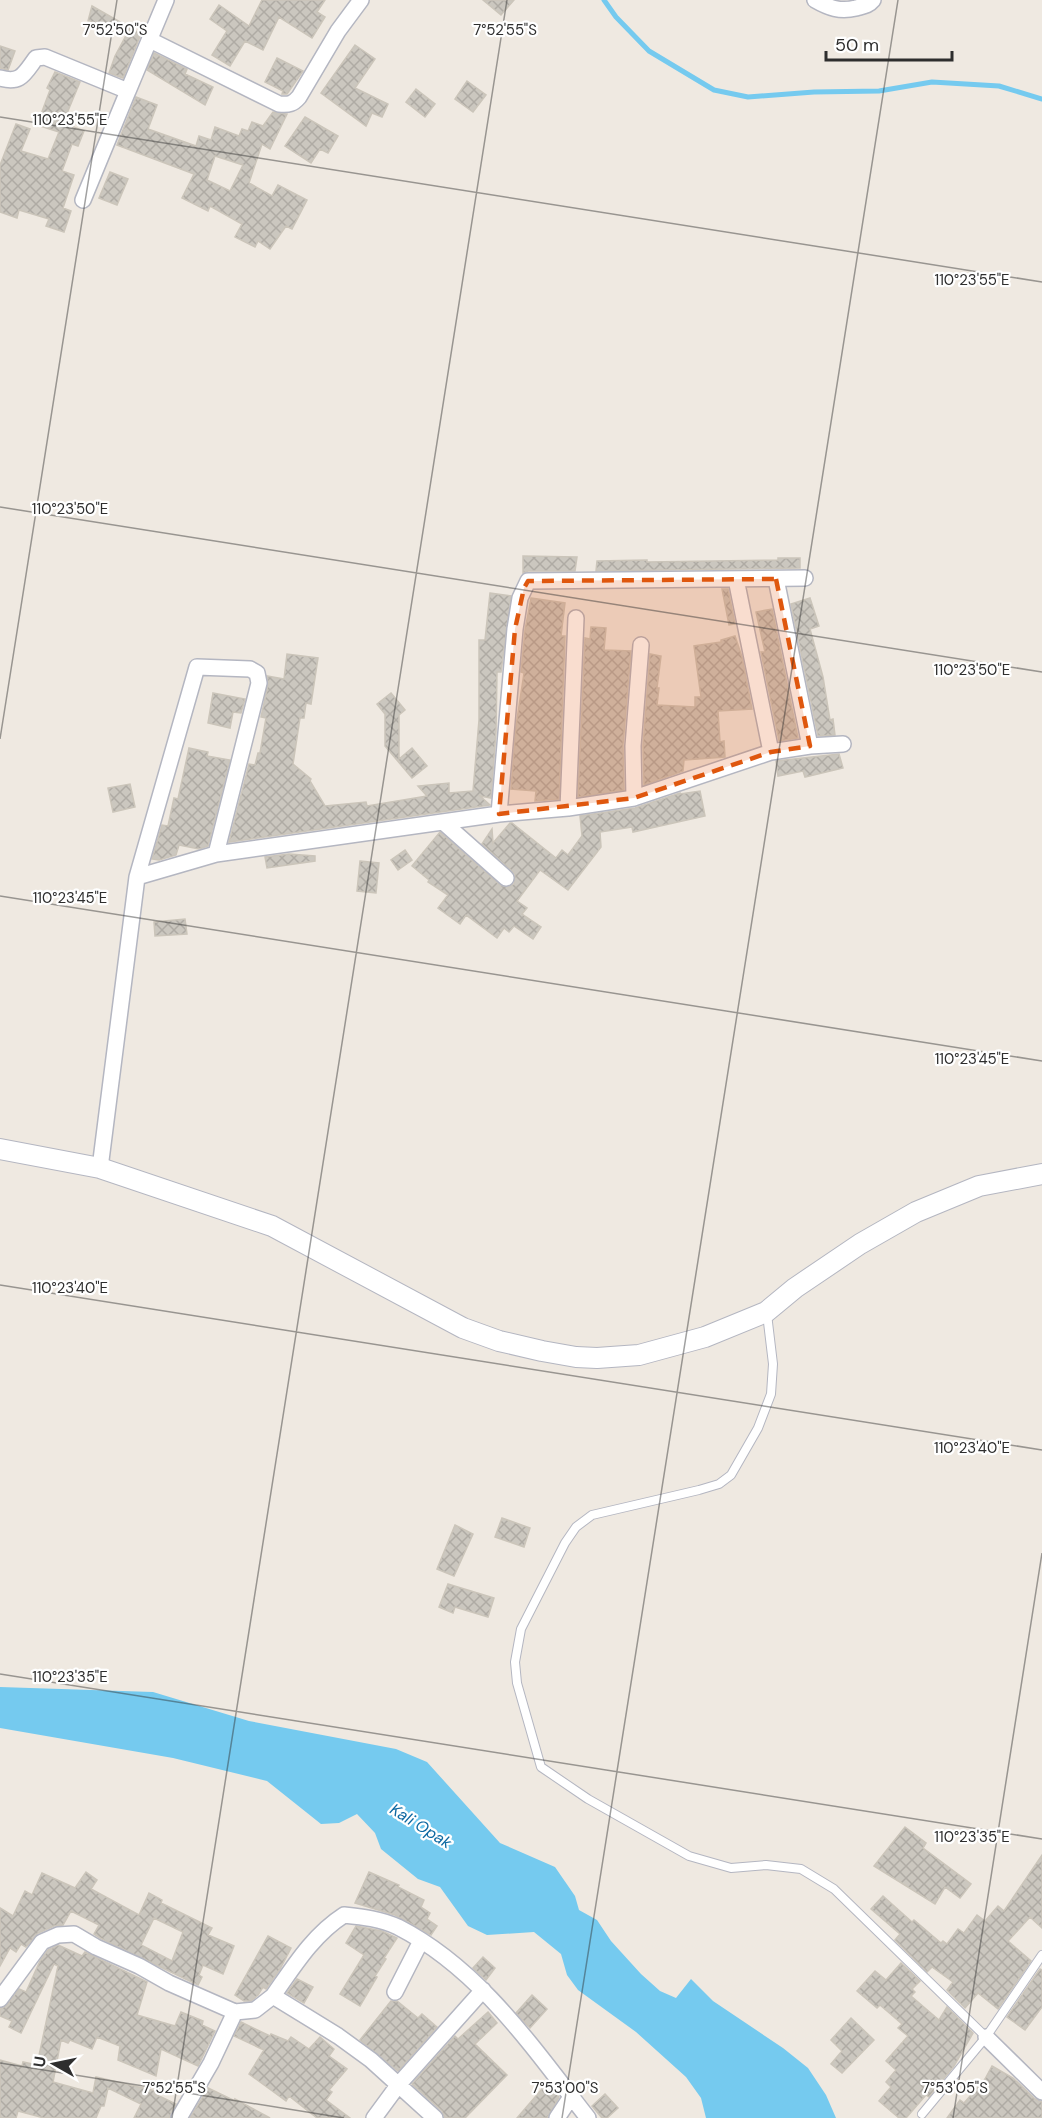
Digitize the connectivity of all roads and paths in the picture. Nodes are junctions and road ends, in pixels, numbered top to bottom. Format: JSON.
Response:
{"nodes":[{"id":1,"x":166,"y":0,"type":"edge"},
{"id":2,"x":361,"y":0,"type":"edge"},
{"id":3,"x":815,"y":0,"type":"edge"},
{"id":4,"x":873,"y":0,"type":"edge"},
{"id":5,"x":150,"y":40,"type":"junction"},
{"id":6,"x":0,"y":78,"type":"edge"},
{"id":7,"x":128,"y":91,"type":"junction"},
{"id":8,"x":83,"y":200,"type":"dead end"},
{"id":9,"x":805,"y":578,"type":"dead end"},
{"id":10,"x":736,"y":579,"type":"junction"},
{"id":11,"x":776,"y":579,"type":"junction"},
{"id":12,"x":576,"y":618,"type":"dead end"},
{"id":13,"x":642,"y":645,"type":"dead end"},
{"id":14,"x":843,"y":744,"type":"dead end"},
{"id":15,"x":810,"y":746,"type":"junction"},
{"id":16,"x":771,"y":752,"type":"junction"},
{"id":17,"x":634,"y":798,"type":"junction"},
{"id":18,"x":568,"y":808,"type":"junction"},
{"id":19,"x":499,"y":814,"type":"junction"},
{"id":20,"x":443,"y":822,"type":"junction"},
{"id":21,"x":216,"y":854,"type":"junction"},
{"id":22,"x":137,"y":878,"type":"junction"},
{"id":23,"x":506,"y":878,"type":"dead end"},
{"id":24,"x":0,"y":1149,"type":"edge"},
{"id":25,"x":100,"y":1168,"type":"junction"},
{"id":26,"x":1042,"y":1174,"type":"edge"},
{"id":27,"x":766,"y":1312,"type":"junction"},
{"id":28,"x":421,"y":1941,"type":"junction"},
{"id":29,"x":1042,"y":1955,"type":"edge"},
{"id":30,"x":483,"y":1990,"type":"junction"},
{"id":31,"x":395,"y":1992,"type":"dead end"},
{"id":32,"x":273,"y":1996,"type":"junction"},
{"id":33,"x":0,"y":1999,"type":"edge"},
{"id":34,"x":235,"y":2012,"type":"junction"},
{"id":35,"x":987,"y":2037,"type":"junction"},
{"id":36,"x":399,"y":2084,"type":"junction"},
{"id":37,"x":1042,"y":2092,"type":"edge"},
{"id":38,"x":571,"y":2097,"type":"junction"},
{"id":39,"x":922,"y":2114,"type":"dead end"},
{"id":40,"x":179,"y":2118,"type":"edge"},
{"id":41,"x":374,"y":2118,"type":"edge"},
{"id":42,"x":435,"y":2118,"type":"edge"},
{"id":43,"x":557,"y":2118,"type":"edge"},
{"id":44,"x":588,"y":2118,"type":"edge"}],
"edges":[{"from":1,"to":5,"type":"street"},
{"from":2,"to":5,"type":"street"},
{"from":3,"to":4,"type":"street"},
{"from":5,"to":7,"type":"street"},
{"from":6,"to":7,"type":"street"},
{"from":7,"to":8,"type":"street"},
{"from":9,"to":11,"type":"street"},
{"from":10,"to":11,"type":"street"},
{"from":10,"to":16,"type":"street"},
{"from":10,"to":19,"type":"street"},
{"from":11,"to":15,"type":"street"},
{"from":12,"to":18,"type":"street"},
{"from":13,"to":17,"type":"street"},
{"from":14,"to":15,"type":"street"},
{"from":15,"to":16,"type":"street"},
{"from":16,"to":17,"type":"street"},
{"from":17,"to":18,"type":"street"},
{"from":18,"to":19,"type":"street"},
{"from":19,"to":20,"type":"street"},
{"from":20,"to":21,"type":"street"},
{"from":20,"to":23,"type":"street"},
{"from":21,"to":22,"type":"street"},
{"from":21,"to":22,"type":"street"},
{"from":22,"to":25,"type":"street"},
{"from":24,"to":25,"type":"street"},
{"from":25,"to":27,"type":"street"},
{"from":26,"to":27,"type":"street"},
{"from":27,"to":35,"type":"lane"},
{"from":28,"to":30,"type":"street"},
{"from":28,"to":31,"type":"street"},
{"from":28,"to":32,"type":"street"},
{"from":29,"to":35,"type":"lane"},
{"from":30,"to":36,"type":"street"},
{"from":30,"to":38,"type":"street"},
{"from":32,"to":34,"type":"street"},
{"from":32,"to":36,"type":"street"},
{"from":33,"to":34,"type":"street"},
{"from":34,"to":40,"type":"street"},
{"from":35,"to":37,"type":"street"},
{"from":35,"to":39,"type":"lane"},
{"from":36,"to":41,"type":"street"},
{"from":36,"to":42,"type":"street"},
{"from":38,"to":43,"type":"street"},
{"from":38,"to":44,"type":"street"}]}
